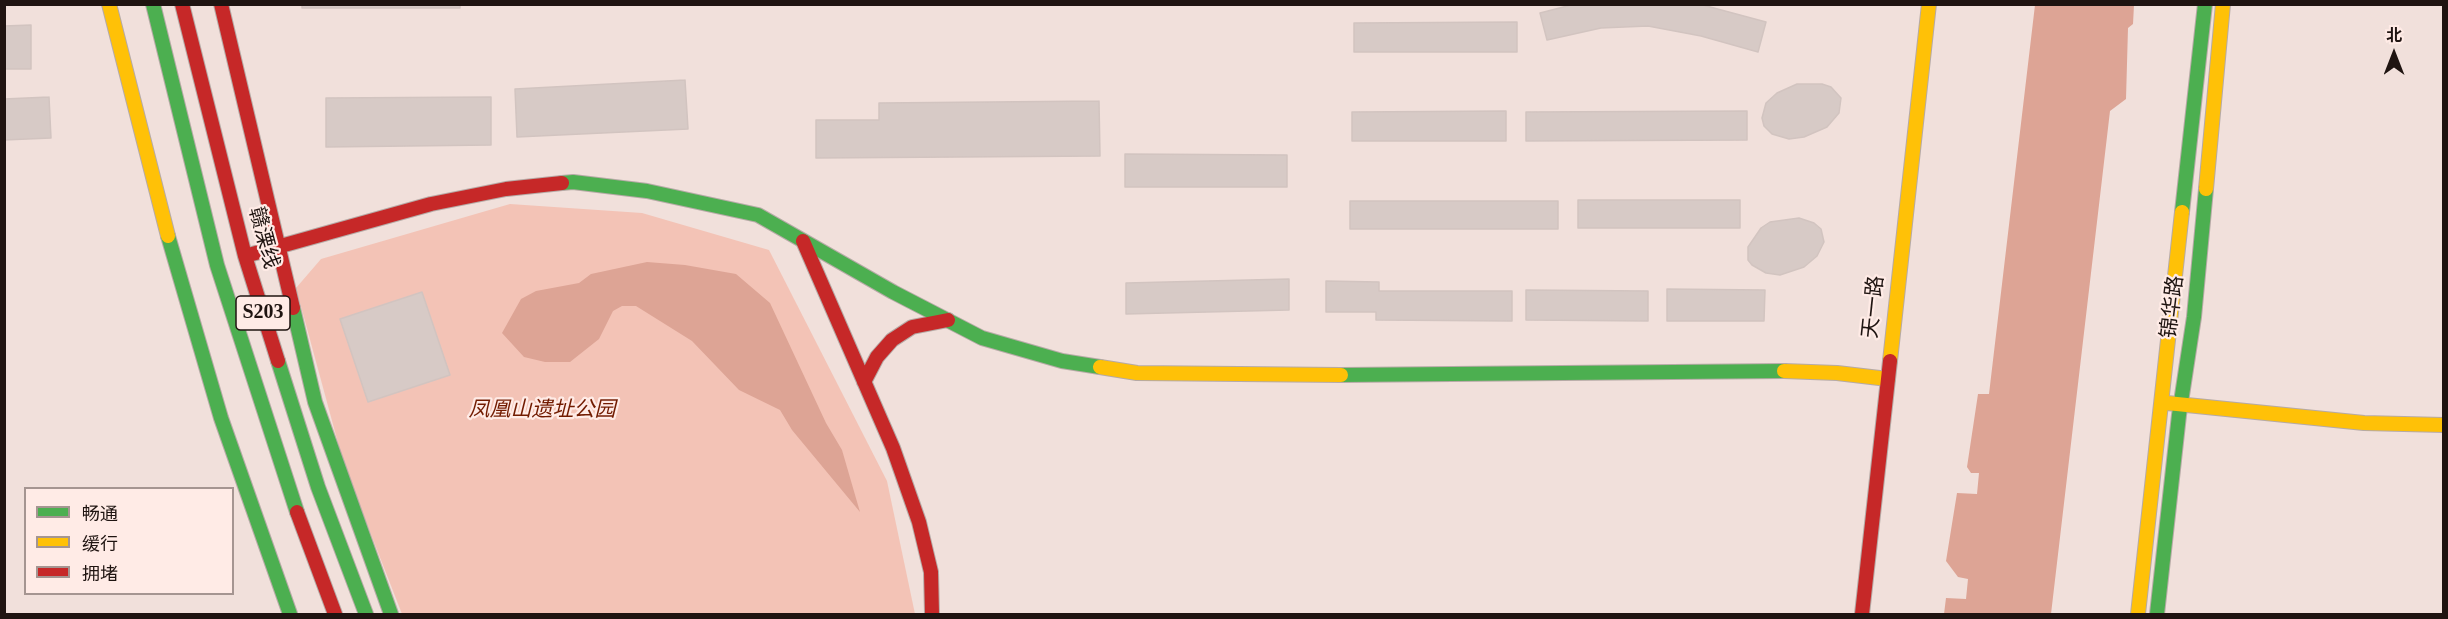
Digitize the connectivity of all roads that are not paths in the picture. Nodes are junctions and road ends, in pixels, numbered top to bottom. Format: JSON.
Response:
{"nodes":[{"id":1,"x":109,"y":4,"type":"edge"},
{"id":2,"x":153,"y":4,"type":"edge"},
{"id":3,"x":182,"y":4,"type":"edge"},
{"id":4,"x":221,"y":4,"type":"edge"},
{"id":5,"x":1929,"y":4,"type":"edge"},
{"id":6,"x":2205,"y":4,"type":"edge"},
{"id":7,"x":2223,"y":4,"type":"edge"},
{"id":8,"x":803,"y":241,"type":"junction"},
{"id":9,"x":279,"y":246,"type":"junction"},
{"id":10,"x":245,"y":256,"type":"junction"},
{"id":11,"x":948,"y":320,"type":"junction"},
{"id":12,"x":1888,"y":379,"type":"junction"},
{"id":13,"x":864,"y":382,"type":"junction"},
{"id":14,"x":2160,"y":402,"type":"junction"},
{"id":15,"x":2180,"y":404,"type":"junction"},
{"id":16,"x":2444,"y":425,"type":"edge"},
{"id":17,"x":290,"y":615,"type":"edge"},
{"id":18,"x":335,"y":615,"type":"edge"},
{"id":19,"x":366,"y":615,"type":"edge"},
{"id":20,"x":392,"y":615,"type":"edge"},
{"id":21,"x":932,"y":615,"type":"edge"},
{"id":22,"x":1862,"y":615,"type":"edge"},
{"id":23,"x":2138,"y":615,"type":"edge"},
{"id":24,"x":2157,"y":615,"type":"edge"}],
"edges":[{"from":1,"to":17,"type":"street"},
{"from":2,"to":18,"type":"street","number":"S203"},
{"from":3,"to":10,"type":"street","name":"赣溧线","number":"S203"},
{"from":4,"to":9,"type":"street"},
{"from":5,"to":12,"type":"street","name":"天一路"},
{"from":6,"to":14,"type":"street","name":"锦华路"},
{"from":7,"to":15,"type":"street","name":"锦华路"},
{"from":8,"to":9,"type":"street"},
{"from":8,"to":11,"type":"street"},
{"from":8,"to":13,"type":"street"},
{"from":9,"to":10,"type":"street"},
{"from":9,"to":20,"type":"street"},
{"from":10,"to":19,"type":"street","name":"赣溧线","number":"S203"},
{"from":11,"to":12,"type":"street"},
{"from":11,"to":13,"type":"street"},
{"from":12,"to":22,"type":"street","name":"天一路"},
{"from":13,"to":21,"type":"street"},
{"from":14,"to":15,"type":"street"},
{"from":14,"to":23,"type":"street","name":"锦华路"},
{"from":15,"to":16,"type":"street"},
{"from":15,"to":24,"type":"street","name":"锦华路"}]}
